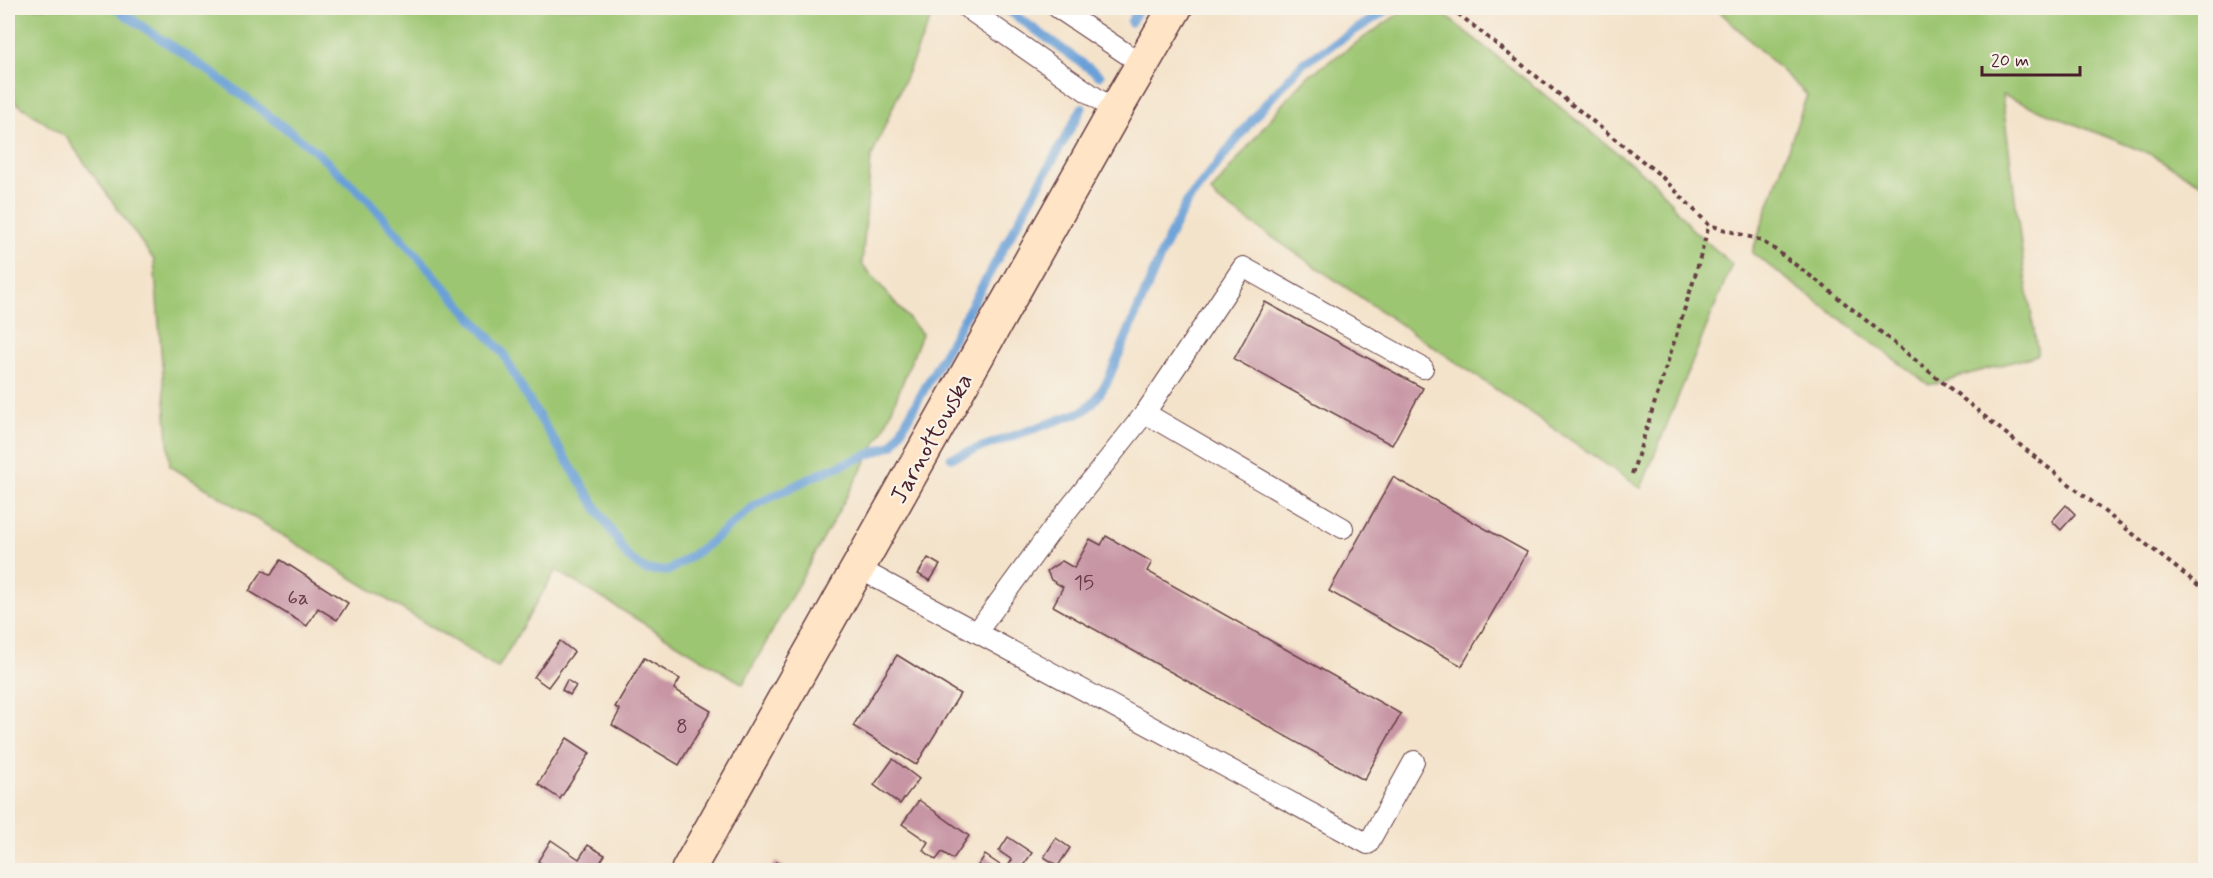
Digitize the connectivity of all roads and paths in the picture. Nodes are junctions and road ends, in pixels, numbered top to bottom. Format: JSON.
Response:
{"nodes":[{"id":1,"x":968,"y":8,"type":"edge"},
{"id":2,"x":1058,"y":8,"type":"edge"},
{"id":3,"x":1176,"y":8,"type":"edge"},
{"id":4,"x":1451,"y":8,"type":"edge"},
{"id":5,"x":1143,"y":65,"type":"junction"},
{"id":6,"x":1115,"y":111,"type":"junction"},
{"id":7,"x":1708,"y":225,"type":"junction"},
{"id":8,"x":1423,"y":368,"type":"dead end"},
{"id":9,"x":1145,"y":413,"type":"junction"},
{"id":10,"x":1632,"y":474,"type":"dead end"},
{"id":11,"x":1343,"y":528,"type":"dead end"},
{"id":12,"x":858,"y":567,"type":"junction"},
{"id":13,"x":2205,"y":591,"type":"edge"},
{"id":14,"x":977,"y":632,"type":"junction"},
{"id":15,"x":1414,"y":761,"type":"dead end"},
{"id":16,"x":688,"y":870,"type":"edge"}],
"edges":[{"from":1,"to":6,"type":"lane"},
{"from":2,"to":5,"type":"lane"},
{"from":3,"to":5,"type":"street","name":"Jarnołtowska"},
{"from":4,"to":7,"type":"path"},
{"from":5,"to":6,"type":"street","name":"Jarnołtowska"},
{"from":6,"to":12,"type":"street","name":"Jarnołtowska"},
{"from":7,"to":10,"type":"path"},
{"from":7,"to":13,"type":"path"},
{"from":8,"to":9,"type":"lane"},
{"from":9,"to":11,"type":"lane"},
{"from":9,"to":14,"type":"lane"},
{"from":12,"to":14,"type":"lane"},
{"from":12,"to":16,"type":"street","name":"Jarnołtowska"},
{"from":14,"to":15,"type":"lane"}]}
